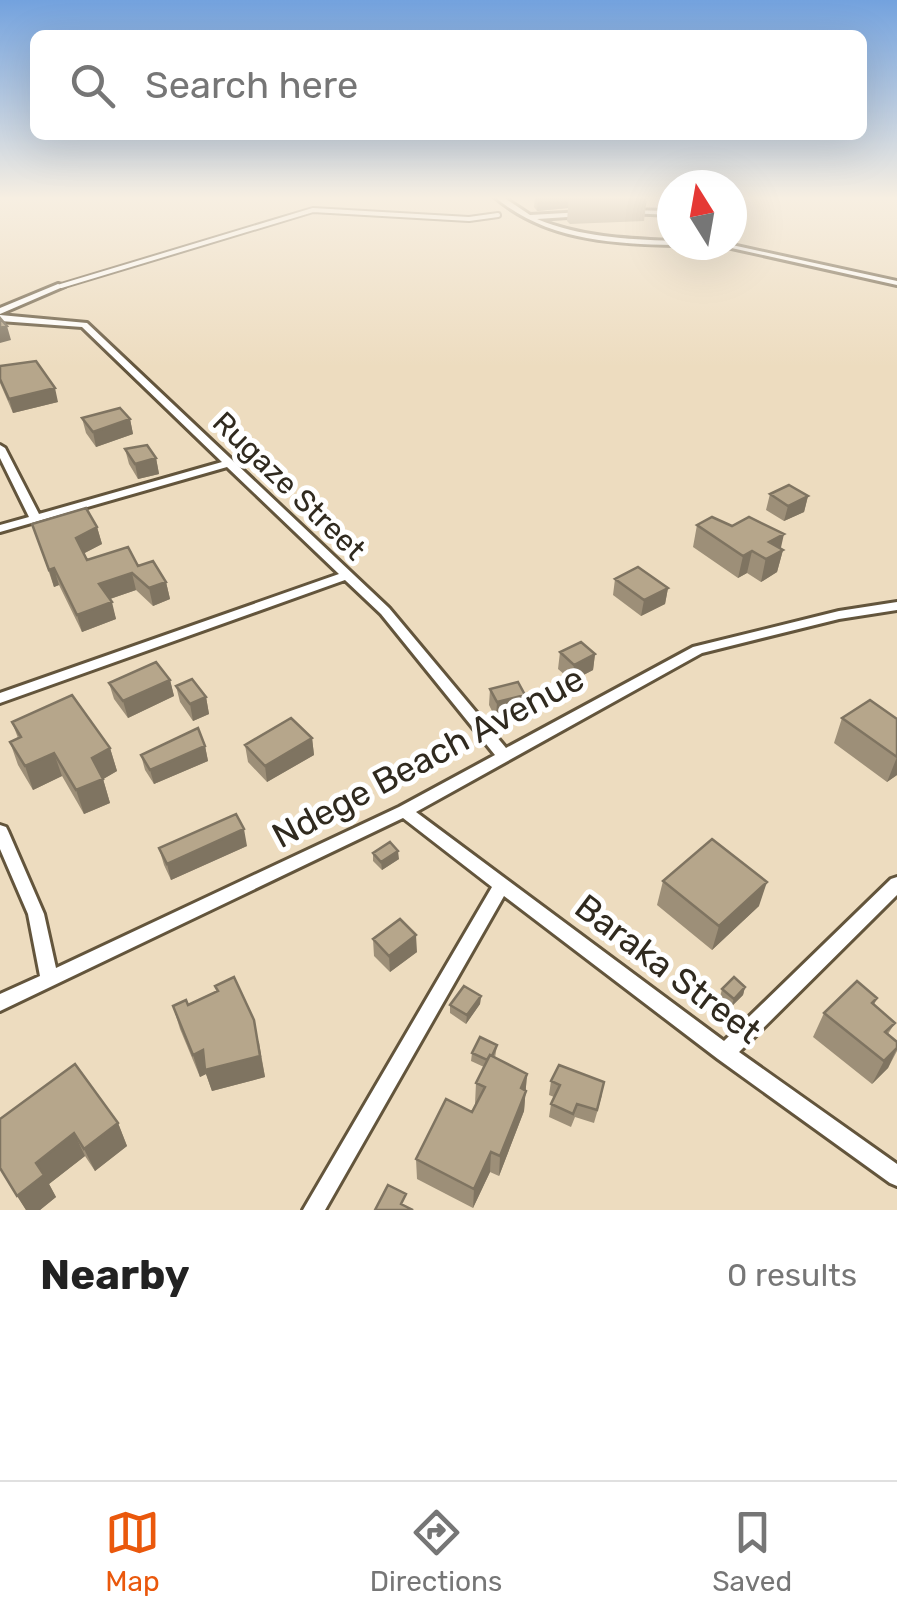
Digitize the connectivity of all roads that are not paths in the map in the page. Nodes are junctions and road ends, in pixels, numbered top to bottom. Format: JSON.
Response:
{"nodes":[{"id":1,"x":169,"y":253,"type":"edge"},
{"id":2,"x":760,"y":253,"type":"edge"},
{"id":3,"x":897,"y":284,"type":"edge"},
{"id":4,"x":61,"y":286,"type":"joint"},
{"id":5,"x":0,"y":314,"type":"edge"},
{"id":6,"x":0,"y":448,"type":"edge"},
{"id":7,"x":228,"y":463,"type":"junction"},
{"id":8,"x":36,"y":519,"type":"junction"},
{"id":9,"x":0,"y":529,"type":"edge"},
{"id":10,"x":344,"y":576,"type":"junction"},
{"id":11,"x":897,"y":606,"type":"edge"},
{"id":12,"x":0,"y":698,"type":"edge"},
{"id":13,"x":504,"y":756,"type":"junction"},
{"id":14,"x":404,"y":810,"type":"junction"},
{"id":15,"x":0,"y":830,"type":"edge"},
{"id":16,"x":897,"y":884,"type":"edge"},
{"id":17,"x":501,"y":886,"type":"junction"},
{"id":18,"x":49,"y":979,"type":"junction"},
{"id":19,"x":0,"y":1003,"type":"edge"},
{"id":20,"x":725,"y":1052,"type":"junction"},
{"id":21,"x":897,"y":1176,"type":"edge"},
{"id":22,"x":313,"y":1210,"type":"edge"}],
"edges":[{"from":1,"to":4,"type":"lane"},
{"from":2,"to":3,"type":"street"},
{"from":4,"to":5,"type":"street"},
{"from":5,"to":7,"type":"street","name":"Rugaze Street"},
{"from":6,"to":8,"type":"street"},
{"from":7,"to":8,"type":"street"},
{"from":7,"to":10,"type":"street","name":"Rugaze Street"},
{"from":8,"to":9,"type":"street"},
{"from":10,"to":12,"type":"street"},
{"from":10,"to":13,"type":"street","name":"Rugaze Street"},
{"from":11,"to":13,"type":"street","name":"Ndege Beach Avenue"},
{"from":13,"to":14,"type":"street","name":"Ndege Beach Avenue"},
{"from":14,"to":17,"type":"street","name":"Baraka Street"},
{"from":14,"to":18,"type":"street","name":"Ndege Beach Avenue"},
{"from":15,"to":18,"type":"street"},
{"from":16,"to":20,"type":"street"},
{"from":17,"to":20,"type":"street","name":"Baraka Street"},
{"from":17,"to":22,"type":"street"},
{"from":18,"to":19,"type":"street","name":"Ndege Beach Avenue"},
{"from":20,"to":21,"type":"street","name":"Baraka Street"}]}
